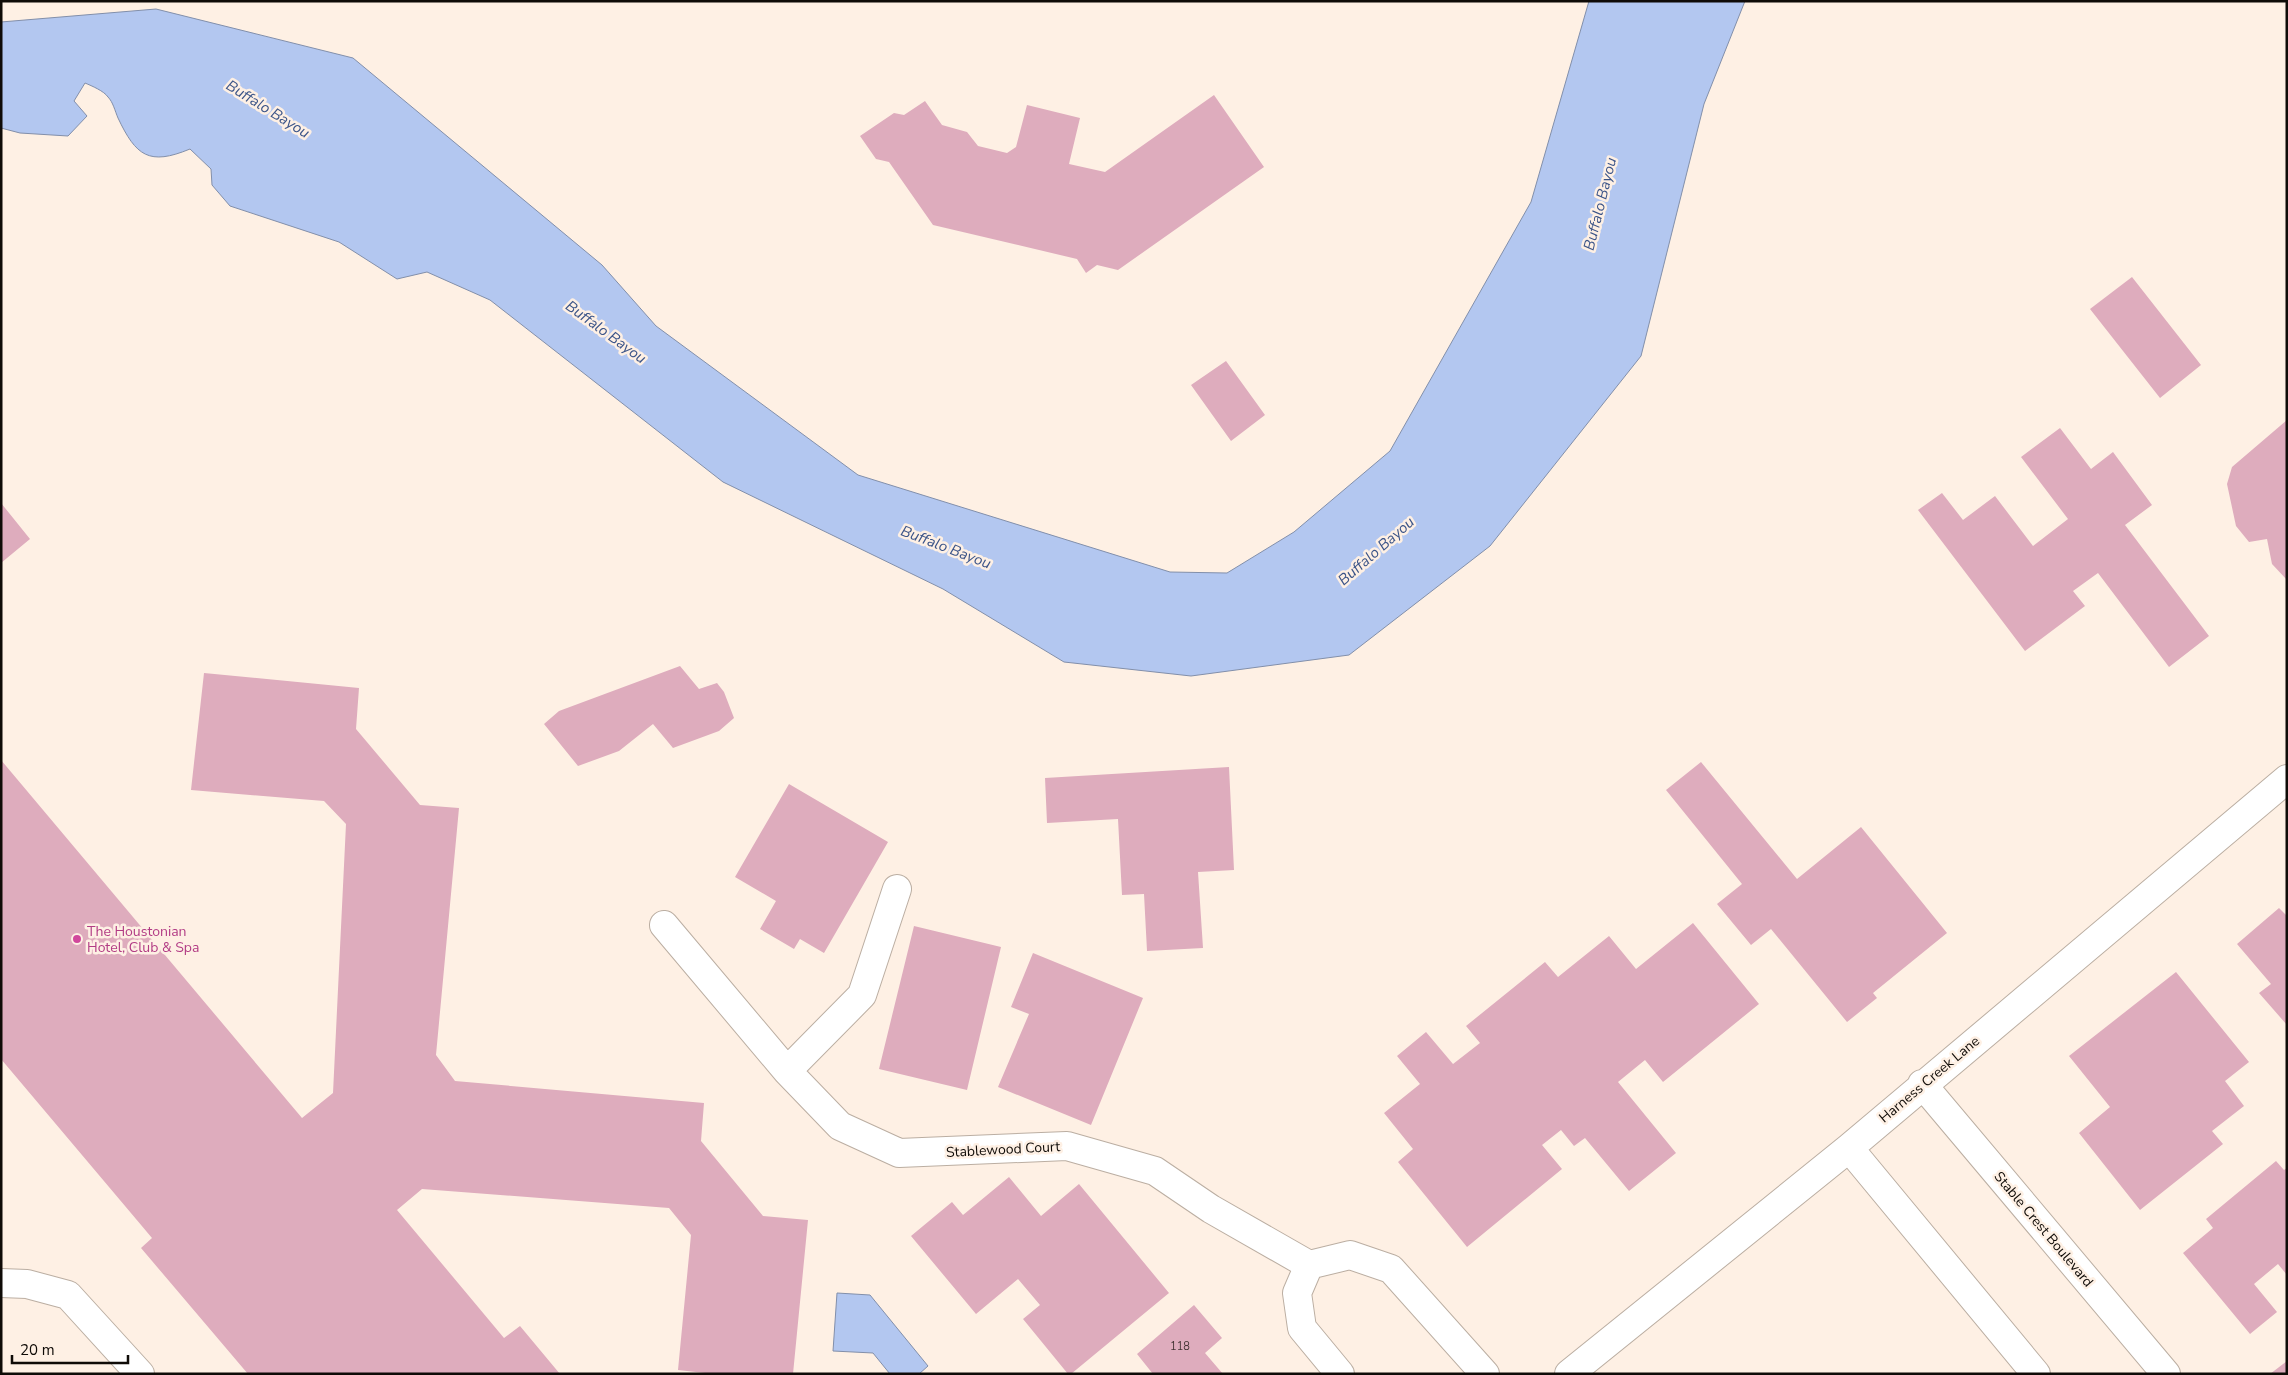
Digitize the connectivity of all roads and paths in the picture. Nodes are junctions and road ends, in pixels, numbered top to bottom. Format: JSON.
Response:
{"nodes":[{"id":1,"x":2287,"y":779,"type":"edge"},
{"id":2,"x":897,"y":890,"type":"dead end"},
{"id":3,"x":664,"y":925,"type":"dead end"},
{"id":4,"x":787,"y":1071,"type":"junction"},
{"id":5,"x":1922,"y":1084,"type":"junction"},
{"id":6,"x":1849,"y":1148,"type":"junction"},
{"id":7,"x":1309,"y":1265,"type":"junction"},
{"id":8,"x":1,"y":1283,"type":"edge"},
{"id":9,"x":140,"y":1374,"type":"edge"},
{"id":10,"x":1340,"y":1374,"type":"edge"},
{"id":11,"x":1485,"y":1374,"type":"edge"},
{"id":12,"x":1569,"y":1374,"type":"edge"},
{"id":13,"x":2036,"y":1374,"type":"edge"},
{"id":14,"x":2166,"y":1374,"type":"edge"}],
"edges":[{"from":1,"to":5,"type":"street","name":"Harness Creek Lane"},
{"from":2,"to":4,"type":"street"},
{"from":3,"to":4,"type":"street","name":"Stablewood Court"},
{"from":4,"to":7,"type":"street","name":"Stablewood Court"},
{"from":5,"to":6,"type":"street","name":"Harness Creek Lane"},
{"from":5,"to":14,"type":"street","name":"Stable Crest Boulevard"},
{"from":6,"to":12,"type":"street","name":"Harness Creek Lane"},
{"from":6,"to":13,"type":"street"},
{"from":7,"to":10,"type":"street"},
{"from":7,"to":11,"type":"street"},
{"from":8,"to":9,"type":"street"}]}
